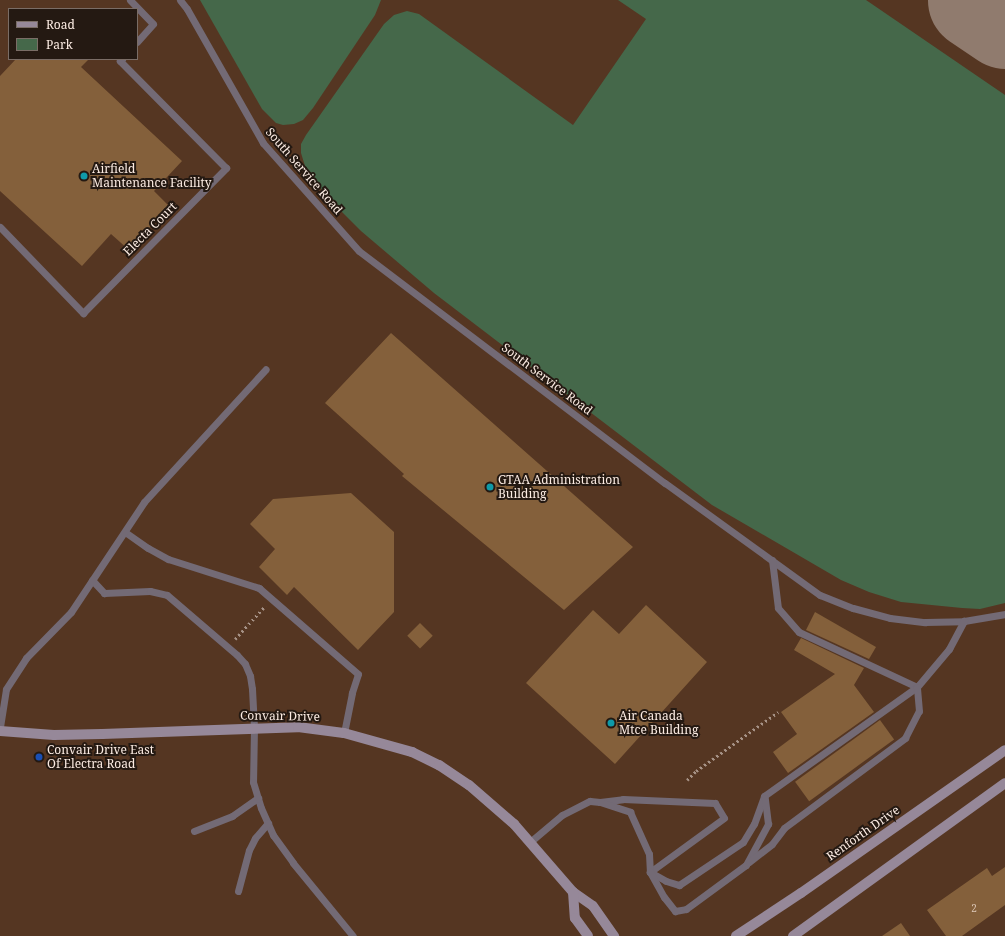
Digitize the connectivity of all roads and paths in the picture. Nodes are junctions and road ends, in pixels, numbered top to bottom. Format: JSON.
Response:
{"nodes":[{"id":1,"x":130,"y":0,"type":"edge"},
{"id":2,"x":180,"y":0,"type":"edge"},
{"id":3,"x":138,"y":8,"type":"edge"},
{"id":4,"x":138,"y":8,"type":"edge"},
{"id":5,"x":138,"y":41,"type":"edge"},
{"id":6,"x":121,"y":60,"type":"edge"},
{"id":7,"x":0,"y":227,"type":"edge"},
{"id":8,"x":266,"y":369,"type":"dead end"},
{"id":9,"x":125,"y":532,"type":"junction"},
{"id":10,"x":772,"y":560,"type":"junction"},
{"id":11,"x":92,"y":580,"type":"junction"},
{"id":12,"x":271,"y":599,"type":"junction"},
{"id":13,"x":1005,"y":614,"type":"edge"},
{"id":14,"x":964,"y":622,"type":"junction"},
{"id":15,"x":235,"y":639,"type":"dead end"},
{"id":16,"x":918,"y":688,"type":"junction"},
{"id":17,"x":778,"y":712,"type":"dead end"},
{"id":18,"x":0,"y":727,"type":"edge"},
{"id":19,"x":254,"y":727,"type":"junction"},
{"id":20,"x":0,"y":731,"type":"edge"},
{"id":21,"x":344,"y":733,"type":"junction"},
{"id":22,"x":1005,"y":750,"type":"edge"},
{"id":23,"x":687,"y":780,"type":"dead end"},
{"id":24,"x":1005,"y":783,"type":"edge"},
{"id":25,"x":764,"y":796,"type":"junction"},
{"id":26,"x":258,"y":798,"type":"junction"},
{"id":27,"x":600,"y":802,"type":"junction"},
{"id":28,"x":268,"y":823,"type":"junction"},
{"id":29,"x":194,"y":831,"type":"dead end"},
{"id":30,"x":530,"y":842,"type":"junction"},
{"id":31,"x":746,"y":865,"type":"junction"},
{"id":32,"x":650,"y":872,"type":"junction"},
{"id":33,"x":238,"y":891,"type":"dead end"},
{"id":34,"x":574,"y":892,"type":"junction"},
{"id":35,"x":586,"y":935,"type":"edge"},
{"id":36,"x":352,"y":936,"type":"edge"},
{"id":37,"x":614,"y":936,"type":"edge"},
{"id":38,"x":736,"y":936,"type":"edge"},
{"id":39,"x":793,"y":936,"type":"edge"}],
"edges":[{"from":1,"to":3,"type":"lane"},
{"from":2,"to":10,"type":"lane","name":"South Service Road"},
{"from":4,"to":5,"type":"lane"},
{"from":6,"to":7,"type":"lane","name":"Electa Court"},
{"from":8,"to":9,"type":"lane"},
{"from":9,"to":11,"type":"lane"},
{"from":9,"to":12,"type":"lane"},
{"from":10,"to":14,"type":"lane","name":"South Service Road"},
{"from":10,"to":16,"type":"lane"},
{"from":11,"to":18,"type":"lane"},
{"from":11,"to":19,"type":"lane"},
{"from":12,"to":15,"type":"path"},
{"from":12,"to":21,"type":"lane"},
{"from":13,"to":14,"type":"lane","name":"South Service Road"},
{"from":14,"to":16,"type":"lane"},
{"from":16,"to":25,"type":"lane"},
{"from":16,"to":31,"type":"lane"},
{"from":17,"to":23,"type":"path"},
{"from":19,"to":20,"type":"street","name":"Convair Drive"},
{"from":19,"to":21,"type":"street","name":"Convair Drive"},
{"from":19,"to":26,"type":"lane"},
{"from":21,"to":30,"type":"street","name":"Convair Drive"},
{"from":22,"to":38,"type":"street","name":"Renforth Drive"},
{"from":24,"to":39,"type":"street"},
{"from":25,"to":31,"type":"lane"},
{"from":25,"to":32,"type":"lane"},
{"from":26,"to":28,"type":"lane"},
{"from":26,"to":29,"type":"lane"},
{"from":27,"to":30,"type":"lane"},
{"from":27,"to":32,"type":"lane"},
{"from":27,"to":32,"type":"lane"},
{"from":28,"to":33,"type":"lane"},
{"from":28,"to":36,"type":"lane"},
{"from":30,"to":34,"type":"street","name":"Convair Drive"},
{"from":31,"to":32,"type":"lane"},
{"from":34,"to":35,"type":"street"},
{"from":34,"to":37,"type":"street","name":"Convair Drive"}]}
